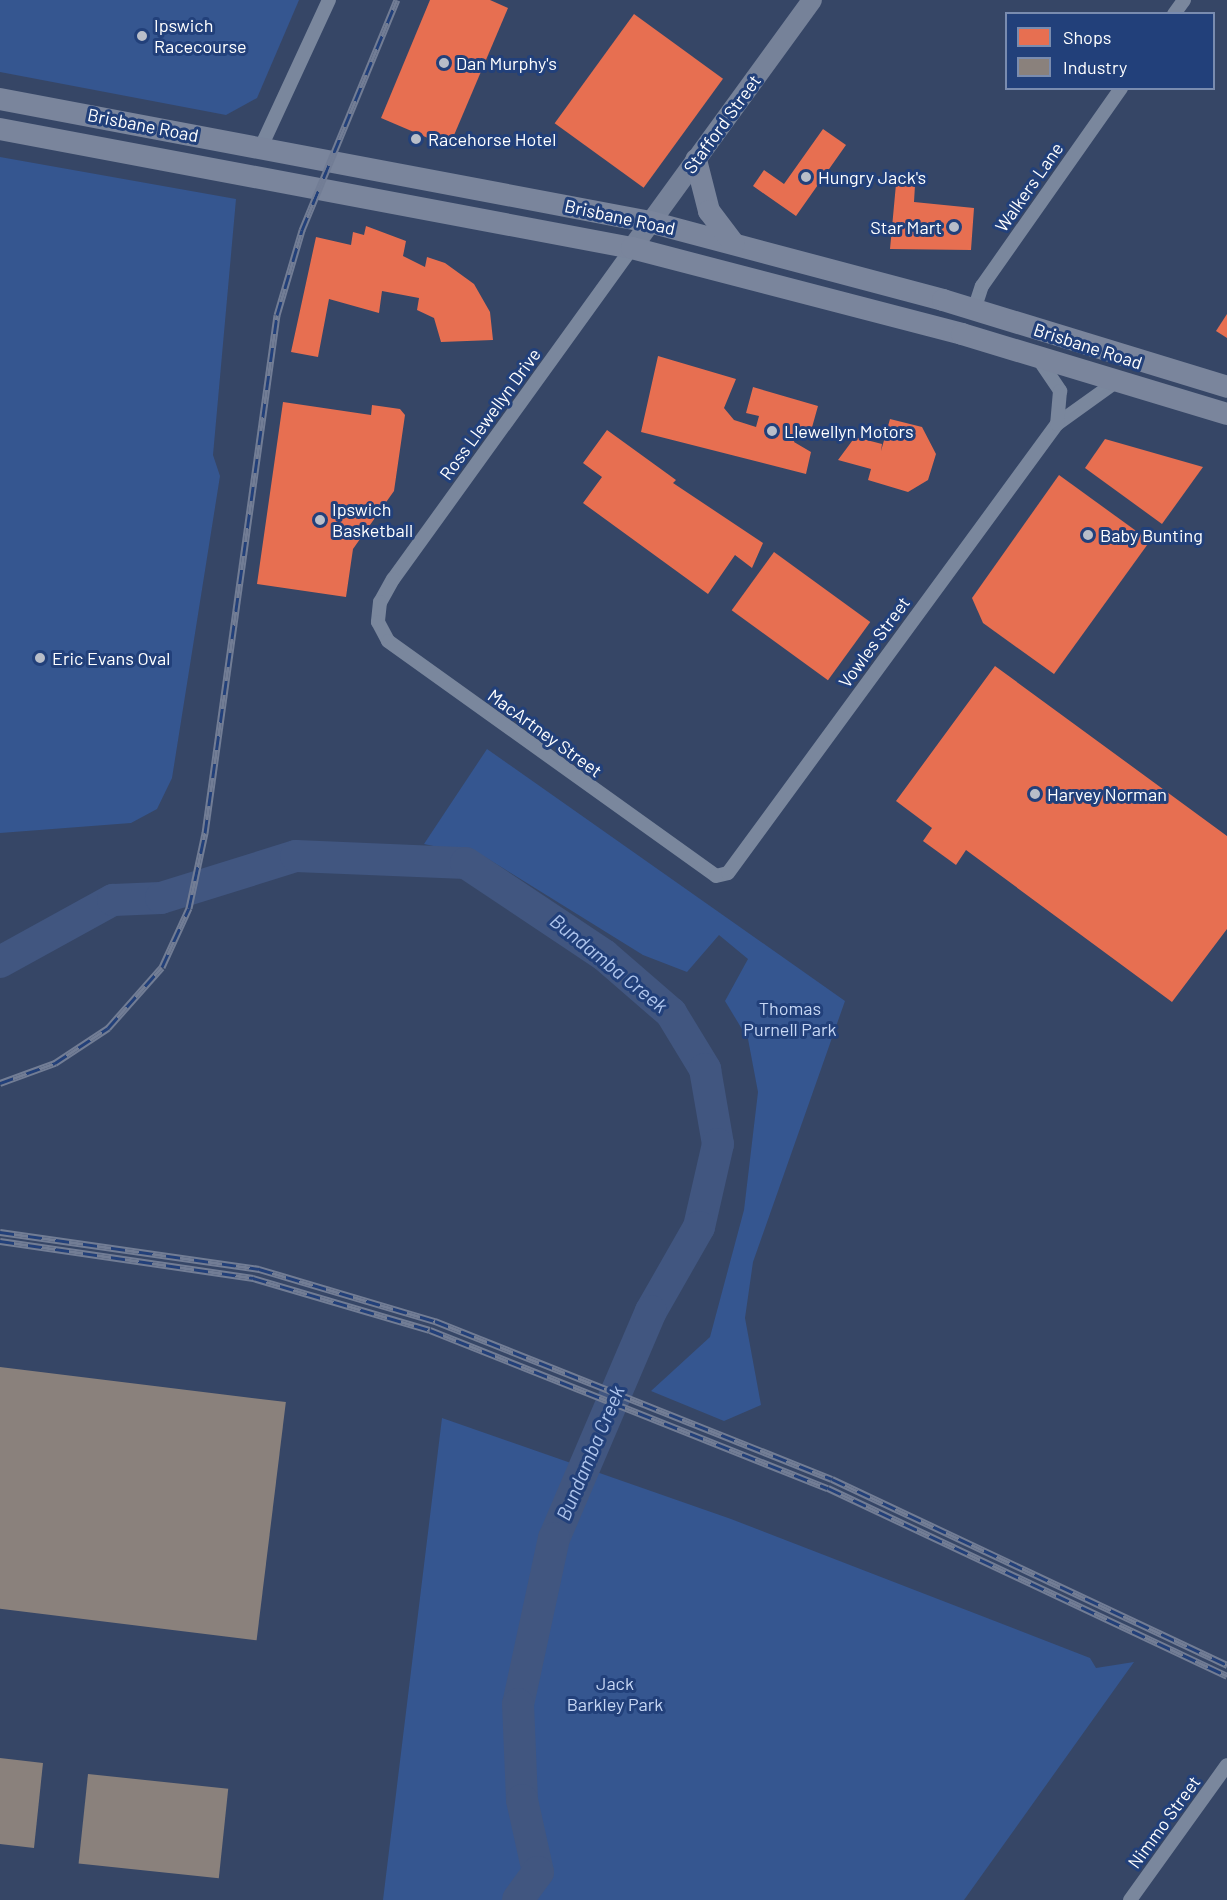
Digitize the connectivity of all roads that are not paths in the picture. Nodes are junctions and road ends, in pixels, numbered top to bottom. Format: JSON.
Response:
{"nodes":[{"id":1,"x":329,"y":0,"type":"edge"},
{"id":2,"x":812,"y":0,"type":"edge"},
{"id":3,"x":1120,"y":90,"type":"edge"},
{"id":4,"x":0,"y":99,"type":"edge"},
{"id":5,"x":0,"y":129,"type":"edge"},
{"id":6,"x":261,"y":147,"type":"junction"},
{"id":7,"x":696,"y":160,"type":"junction"},
{"id":8,"x":650,"y":222,"type":"junction"},
{"id":9,"x":734,"y":244,"type":"junction"},
{"id":10,"x":632,"y":248,"type":"junction"},
{"id":11,"x":974,"y":310,"type":"junction"},
{"id":12,"x":1038,"y":357,"type":"junction"},
{"id":13,"x":1117,"y":381,"type":"junction"},
{"id":14,"x":1227,"y":387,"type":"edge"},
{"id":15,"x":1227,"y":414,"type":"edge"},
{"id":16,"x":1057,"y":424,"type":"junction"},
{"id":17,"x":380,"y":602,"type":"joint"},
{"id":18,"x":716,"y":876,"type":"joint"},
{"id":19,"x":1227,"y":1764,"type":"edge"},
{"id":20,"x":1130,"y":1900,"type":"edge"}],
"edges":[{"from":1,"to":6,"type":"street"},
{"from":2,"to":7,"type":"main road","name":"Stafford Street"},
{"from":3,"to":11,"type":"street","name":"Walkers Lane"},
{"from":4,"to":6,"type":"main road","name":"Brisbane Road"},
{"from":5,"to":10,"type":"main road","name":"Brisbane Road"},
{"from":6,"to":8,"type":"main road","name":"Brisbane Road"},
{"from":7,"to":8,"type":"main road","name":"Stafford Street"},
{"from":7,"to":9,"type":"main road"},
{"from":8,"to":9,"type":"main road","name":"Brisbane Road"},
{"from":8,"to":10,"type":"main road","name":"Stafford Street"},
{"from":9,"to":11,"type":"main road","name":"Brisbane Road"},
{"from":10,"to":12,"type":"main road","name":"Brisbane Road"},
{"from":10,"to":17,"type":"street","name":"Ross Llewellyn Drive"},
{"from":11,"to":14,"type":"main road","name":"Brisbane Road"},
{"from":12,"to":13,"type":"main road","name":"Brisbane Road"},
{"from":12,"to":16,"type":"street"},
{"from":13,"to":15,"type":"main road","name":"Brisbane Road"},
{"from":13,"to":16,"type":"street","name":"Vowles Street"},
{"from":16,"to":18,"type":"street","name":"Vowles Street"},
{"from":17,"to":18,"type":"street","name":"MacArtney Street"},
{"from":19,"to":20,"type":"street","name":"Nimmo Street"}]}
